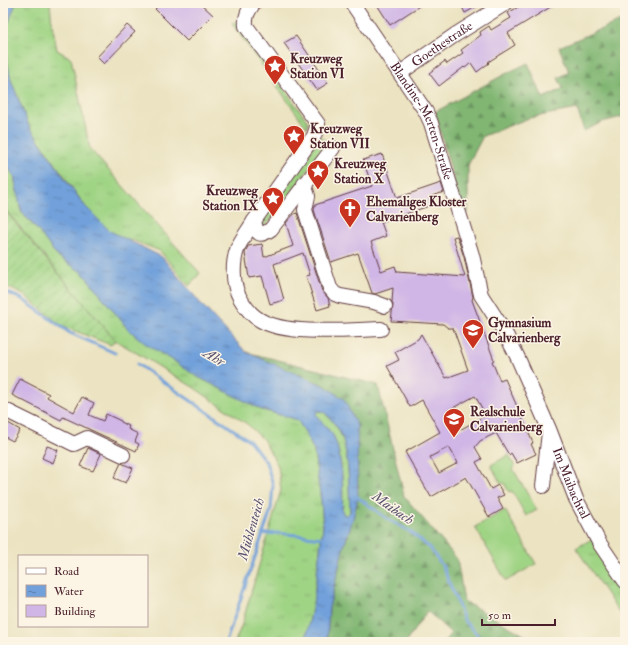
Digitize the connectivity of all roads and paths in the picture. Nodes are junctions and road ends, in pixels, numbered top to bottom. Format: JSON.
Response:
{"nodes":[{"id":1,"x":254,"y":3,"type":"edge"},
{"id":2,"x":352,"y":3,"type":"edge"},
{"id":3,"x":506,"y":3,"type":"edge"},
{"id":4,"x":400,"y":73,"type":"junction"},
{"id":5,"x":333,"y":148,"type":"dead end"},
{"id":6,"x":304,"y":184,"type":"junction"},
{"id":7,"x":254,"y":221,"type":"junction"},
{"id":8,"x":385,"y":306,"type":"dead end"},
{"id":9,"x":494,"y":316,"type":"joint"},
{"id":10,"x":381,"y":329,"type":"dead end"},
{"id":11,"x":3,"y":409,"type":"edge"},
{"id":12,"x":549,"y":429,"type":"junction"},
{"id":13,"x":123,"y":455,"type":"dead end"},
{"id":14,"x":543,"y":486,"type":"dead end"},
{"id":15,"x":625,"y":581,"type":"edge"}],
"edges":[{"from":1,"to":7,"type":"street"},
{"from":2,"to":4,"type":"street","name":"Blandine-Merten-Straße"},
{"from":3,"to":4,"type":"street","name":"Goethestraße"},
{"from":4,"to":9,"type":"street","name":"Blandine-Merten-Straße"},
{"from":5,"to":6,"type":"street"},
{"from":6,"to":7,"type":"street"},
{"from":6,"to":8,"type":"street"},
{"from":7,"to":10,"type":"street"},
{"from":9,"to":12,"type":"street","name":"Im Maibachtal"},
{"from":11,"to":13,"type":"street"},
{"from":12,"to":14,"type":"street"},
{"from":12,"to":15,"type":"street","name":"Im Maibachtal"}]}
